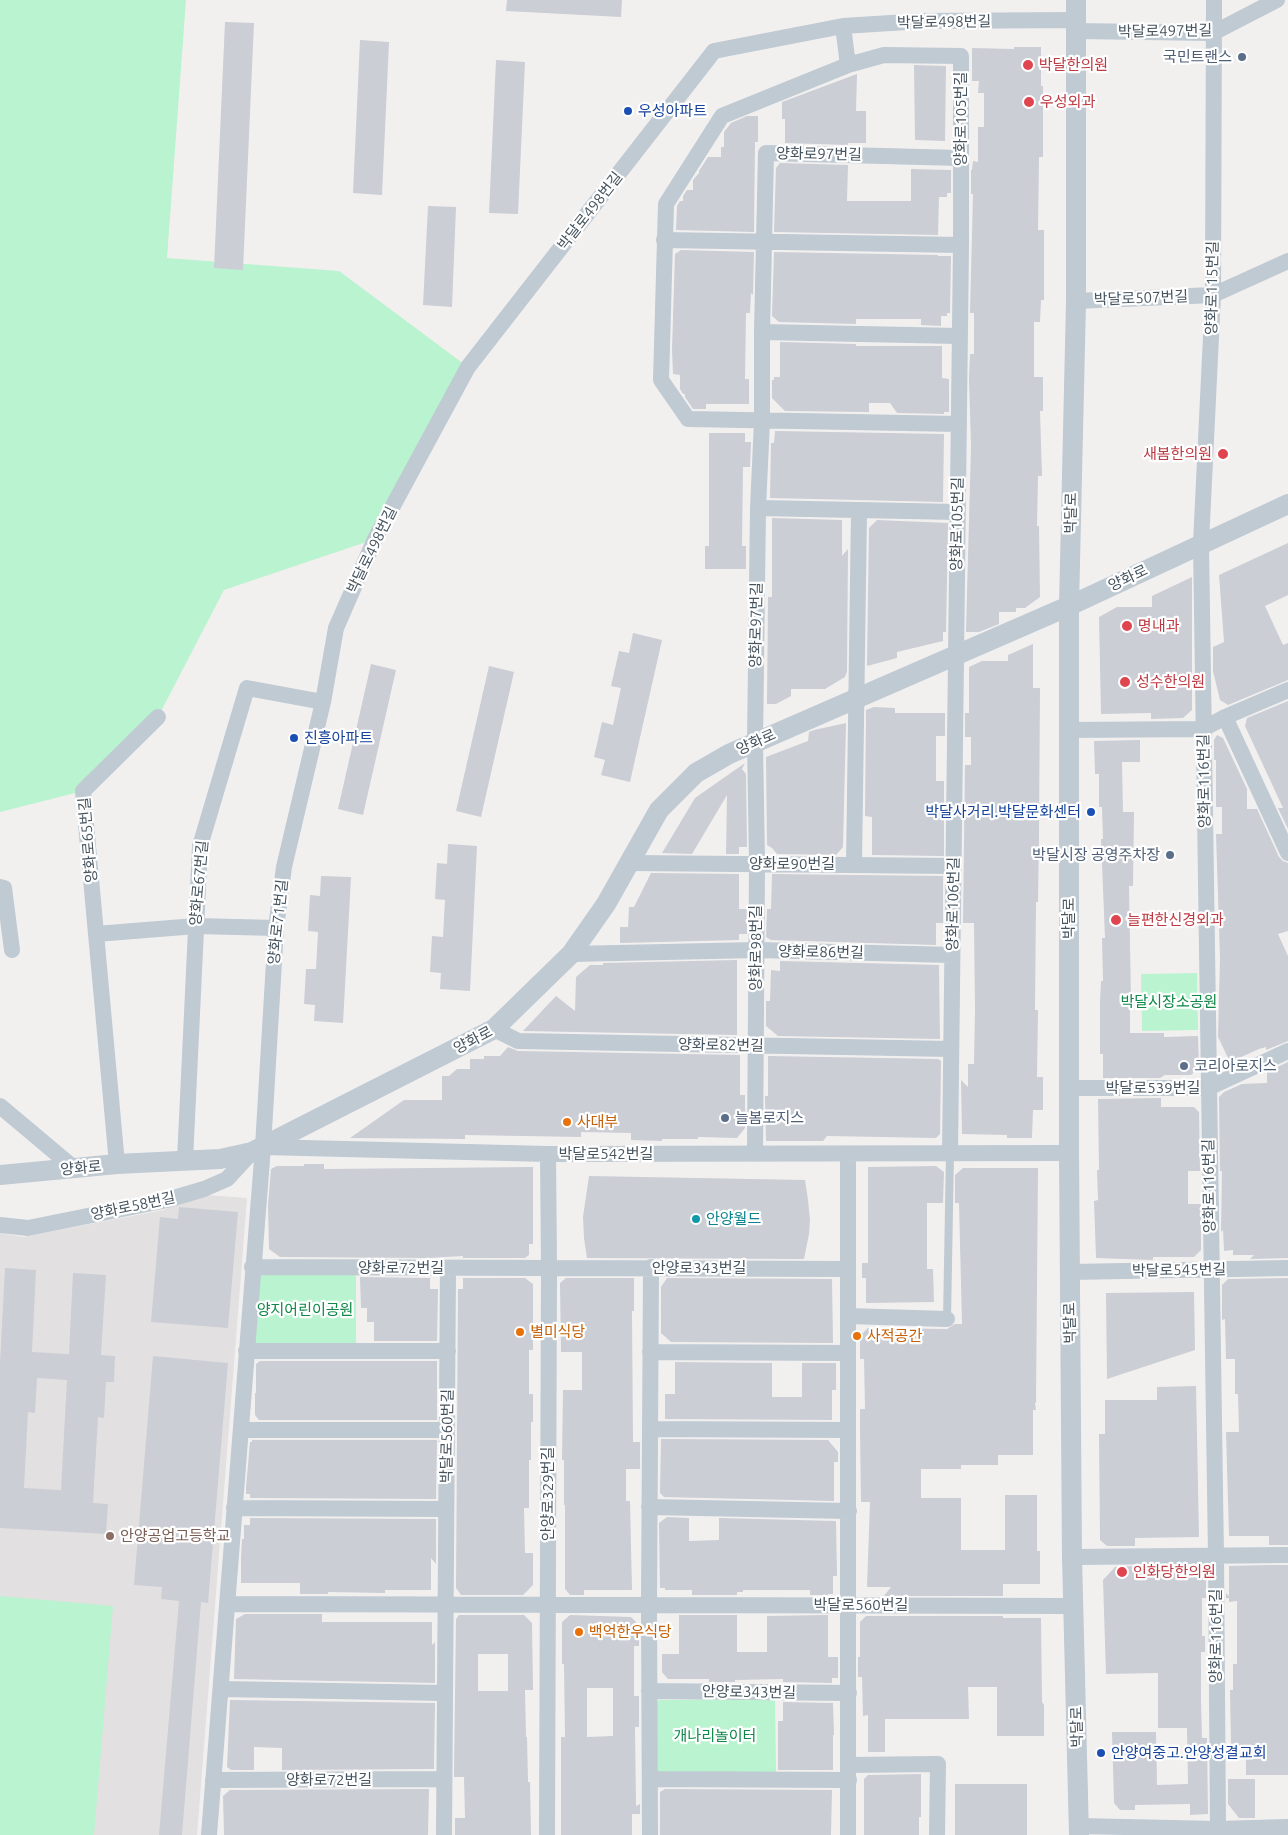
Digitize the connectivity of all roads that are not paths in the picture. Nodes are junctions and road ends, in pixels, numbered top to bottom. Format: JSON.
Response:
{"nodes":[{"id":1,"x":1076,"y":0,"type":"edge"},
{"id":2,"x":1214,"y":0,"type":"edge"},
{"id":3,"x":1277,"y":0,"type":"edge"},
{"id":4,"x":843,"y":26,"type":"junction"},
{"id":5,"x":1076,"y":26,"type":"junction"},
{"id":6,"x":1213,"y":33,"type":"junction"},
{"id":7,"x":848,"y":65,"type":"junction"},
{"id":8,"x":961,"y":158,"type":"junction"},
{"id":9,"x":664,"y":240,"type":"junction"},
{"id":10,"x":765,"y":242,"type":"junction"},
{"id":11,"x":961,"y":245,"type":"junction"},
{"id":12,"x":1288,"y":261,"type":"edge"},
{"id":13,"x":1213,"y":295,"type":"junction"},
{"id":14,"x":1076,"y":301,"type":"junction"},
{"id":15,"x":762,"y":332,"type":"junction"},
{"id":16,"x":959,"y":336,"type":"junction"},
{"id":17,"x":762,"y":421,"type":"junction"},
{"id":18,"x":959,"y":424,"type":"junction"},
{"id":19,"x":1288,"y":504,"type":"edge"},
{"id":20,"x":758,"y":508,"type":"junction"},
{"id":21,"x":859,"y":511,"type":"junction"},
{"id":22,"x":957,"y":512,"type":"junction"},
{"id":23,"x":1201,"y":543,"type":"junction"},
{"id":24,"x":1069,"y":606,"type":"junction"},
{"id":25,"x":956,"y":655,"type":"junction"},
{"id":26,"x":1288,"y":690,"type":"edge"},
{"id":27,"x":858,"y":698,"type":"junction"},
{"id":28,"x":323,"y":702,"type":"junction"},
{"id":29,"x":158,"y":717,"type":"dead end"},
{"id":30,"x":1225,"y":717,"type":"junction"},
{"id":31,"x":1203,"y":729,"type":"junction"},
{"id":32,"x":1069,"y":730,"type":"junction"},
{"id":33,"x":755,"y":742,"type":"junction"},
{"id":34,"x":1288,"y":853,"type":"edge"},
{"id":35,"x":630,"y":862,"type":"junction"},
{"id":36,"x":757,"y":863,"type":"junction"},
{"id":37,"x":854,"y":864,"type":"junction"},
{"id":38,"x":954,"y":866,"type":"junction"},
{"id":39,"x":0,"y":888,"type":"edge"},
{"id":40,"x":196,"y":926,"type":"junction"},
{"id":41,"x":276,"y":928,"type":"junction"},
{"id":42,"x":96,"y":934,"type":"junction"},
{"id":43,"x":12,"y":950,"type":"dead end"},
{"id":44,"x":756,"y":950,"type":"junction"},
{"id":45,"x":571,"y":954,"type":"junction"},
{"id":46,"x":952,"y":955,"type":"junction"},
{"id":47,"x":494,"y":1029,"type":"junction"},
{"id":48,"x":755,"y":1046,"type":"junction"},
{"id":49,"x":951,"y":1049,"type":"junction"},
{"id":50,"x":1288,"y":1051,"type":"edge"},
{"id":51,"x":1070,"y":1088,"type":"junction"},
{"id":52,"x":1208,"y":1088,"type":"junction"},
{"id":53,"x":0,"y":1106,"type":"edge"},
{"id":54,"x":258,"y":1149,"type":"junction"},
{"id":55,"x":950,"y":1153,"type":"junction"},
{"id":56,"x":1069,"y":1153,"type":"junction"},
{"id":57,"x":548,"y":1154,"type":"junction"},
{"id":58,"x":755,"y":1154,"type":"junction"},
{"id":59,"x":848,"y":1154,"type":"junction"},
{"id":60,"x":185,"y":1160,"type":"junction"},
{"id":61,"x":117,"y":1164,"type":"junction"},
{"id":62,"x":75,"y":1168,"type":"junction"},
{"id":63,"x":0,"y":1175,"type":"edge"},
{"id":64,"x":0,"y":1225,"type":"edge"},
{"id":65,"x":252,"y":1267,"type":"junction"},
{"id":66,"x":549,"y":1267,"type":"junction"},
{"id":67,"x":650,"y":1267,"type":"junction"},
{"id":68,"x":448,"y":1268,"type":"junction"},
{"id":69,"x":1288,"y":1268,"type":"edge"},
{"id":70,"x":848,"y":1269,"type":"junction"},
{"id":71,"x":1211,"y":1269,"type":"junction"},
{"id":72,"x":1070,"y":1272,"type":"junction"},
{"id":73,"x":848,"y":1316,"type":"junction"},
{"id":74,"x":948,"y":1319,"type":"joint"},
{"id":75,"x":246,"y":1351,"type":"junction"},
{"id":76,"x":448,"y":1351,"type":"junction"},
{"id":77,"x":650,"y":1352,"type":"junction"},
{"id":78,"x":848,"y":1353,"type":"junction"},
{"id":79,"x":650,"y":1429,"type":"junction"},
{"id":80,"x":241,"y":1430,"type":"junction"},
{"id":81,"x":447,"y":1430,"type":"junction"},
{"id":82,"x":848,"y":1430,"type":"junction"},
{"id":83,"x":649,"y":1507,"type":"junction"},
{"id":84,"x":234,"y":1508,"type":"junction"},
{"id":85,"x":446,"y":1509,"type":"junction"},
{"id":86,"x":849,"y":1511,"type":"junction"},
{"id":87,"x":1288,"y":1555,"type":"edge"},
{"id":88,"x":1216,"y":1556,"type":"junction"},
{"id":89,"x":1072,"y":1557,"type":"junction"},
{"id":90,"x":227,"y":1604,"type":"junction"},
{"id":91,"x":446,"y":1604,"type":"junction"},
{"id":92,"x":547,"y":1604,"type":"junction"},
{"id":93,"x":649,"y":1604,"type":"junction"},
{"id":94,"x":849,"y":1605,"type":"junction"},
{"id":95,"x":1074,"y":1606,"type":"junction"},
{"id":96,"x":221,"y":1689,"type":"junction"},
{"id":97,"x":649,"y":1691,"type":"junction"},
{"id":98,"x":444,"y":1693,"type":"junction"},
{"id":99,"x":849,"y":1693,"type":"junction"},
{"id":100,"x":848,"y":1772,"type":"junction"},
{"id":101,"x":444,"y":1779,"type":"junction"},
{"id":102,"x":650,"y":1779,"type":"junction"},
{"id":103,"x":213,"y":1780,"type":"junction"},
{"id":104,"x":1288,"y":1827,"type":"edge"},
{"id":105,"x":1218,"y":1829,"type":"junction"},
{"id":106,"x":1079,"y":1830,"type":"edge"},
{"id":107,"x":209,"y":1835,"type":"edge"},
{"id":108,"x":444,"y":1835,"type":"edge"},
{"id":109,"x":547,"y":1835,"type":"edge"},
{"id":110,"x":650,"y":1835,"type":"edge"},
{"id":111,"x":848,"y":1835,"type":"edge"},
{"id":112,"x":937,"y":1835,"type":"edge"}],
"edges":[{"from":1,"to":5,"type":"street","name":"박달로"},
{"from":2,"to":6,"type":"street","name":"양화로115번길"},
{"from":3,"to":6,"type":"street","name":"박달로497번길"},
{"from":4,"to":5,"type":"street","name":"박달로498번길"},
{"from":4,"to":7,"type":"street"},
{"from":4,"to":28,"type":"street","name":"박달로498번길"},
{"from":5,"to":6,"type":"street","name":"박달로497번길"},
{"from":5,"to":14,"type":"street","name":"박달로"},
{"from":6,"to":13,"type":"street","name":"양화로115번길"},
{"from":7,"to":8,"type":"street","name":"양화로105번길"},
{"from":7,"to":9,"type":"street","name":"양화로105번길"},
{"from":8,"to":10,"type":"street","name":"양화로97번길"},
{"from":8,"to":11,"type":"street","name":"양화로105번길"},
{"from":9,"to":10,"type":"street"},
{"from":9,"to":17,"type":"street","name":"양화로105번길"},
{"from":10,"to":11,"type":"street"},
{"from":10,"to":15,"type":"street","name":"양화로97번길"},
{"from":11,"to":16,"type":"street","name":"양화로105번길"},
{"from":12,"to":13,"type":"street","name":"박달로507번길"},
{"from":13,"to":14,"type":"street","name":"박달로507번길"},
{"from":13,"to":23,"type":"street","name":"양화로115번길"},
{"from":14,"to":24,"type":"street","name":"박달로"},
{"from":15,"to":16,"type":"street"},
{"from":15,"to":17,"type":"street","name":"양화로97번길"},
{"from":16,"to":18,"type":"street","name":"양화로105번길"},
{"from":17,"to":18,"type":"street"},
{"from":17,"to":20,"type":"street","name":"양화로97번길"},
{"from":18,"to":22,"type":"street","name":"양화로105번길"},
{"from":19,"to":23,"type":"street","name":"양화로"},
{"from":20,"to":21,"type":"street"},
{"from":20,"to":33,"type":"street","name":"양화로97번길"},
{"from":21,"to":22,"type":"street"},
{"from":21,"to":27,"type":"street"},
{"from":22,"to":25,"type":"street","name":"양화로105번길"},
{"from":23,"to":24,"type":"street","name":"양화로"},
{"from":23,"to":31,"type":"street","name":"양화로116번길"},
{"from":24,"to":25,"type":"street","name":"양화로"},
{"from":24,"to":32,"type":"street","name":"박달로"},
{"from":25,"to":27,"type":"street","name":"양화로"},
{"from":25,"to":38,"type":"street","name":"양화로106번길"},
{"from":26,"to":30,"type":"street"},
{"from":27,"to":33,"type":"street","name":"양화로"},
{"from":27,"to":37,"type":"street"},
{"from":28,"to":40,"type":"street","name":"양화로67번길"},
{"from":28,"to":41,"type":"street","name":"양화로71번길"},
{"from":29,"to":42,"type":"street","name":"양화로65번길"},
{"from":30,"to":31,"type":"street"},
{"from":30,"to":34,"type":"street"},
{"from":31,"to":32,"type":"street"},
{"from":31,"to":52,"type":"street","name":"양화로116번길"},
{"from":32,"to":51,"type":"street","name":"박달로"},
{"from":33,"to":35,"type":"street","name":"양화로"},
{"from":33,"to":36,"type":"street","name":"양화로98번길"},
{"from":35,"to":36,"type":"street","name":"양화로90번길"},
{"from":35,"to":45,"type":"street","name":"양화로"},
{"from":36,"to":37,"type":"street","name":"양화로90번길"},
{"from":36,"to":44,"type":"street","name":"양화로98번길"},
{"from":37,"to":38,"type":"street","name":"양화로90번길"},
{"from":38,"to":46,"type":"street","name":"양화로106번길"},
{"from":39,"to":43,"type":"street"},
{"from":40,"to":41,"type":"street"},
{"from":40,"to":42,"type":"street"},
{"from":40,"to":60,"type":"street","name":"양화로67번길"},
{"from":41,"to":54,"type":"street","name":"양화로71번길"},
{"from":42,"to":61,"type":"street","name":"양화로65번길"},
{"from":44,"to":45,"type":"street","name":"양화로86번길"},
{"from":44,"to":46,"type":"street","name":"양화로86번길"},
{"from":44,"to":48,"type":"street","name":"양화로98번길"},
{"from":45,"to":47,"type":"street","name":"양화로"},
{"from":46,"to":49,"type":"street","name":"양화로106번길"},
{"from":47,"to":48,"type":"street","name":"양화로82번길"},
{"from":47,"to":54,"type":"street","name":"양화로"},
{"from":48,"to":49,"type":"street","name":"양화로82번길"},
{"from":48,"to":58,"type":"street","name":"양화로98번길"},
{"from":49,"to":55,"type":"street","name":"양화로106번길"},
{"from":50,"to":52,"type":"street","name":"박달로539번길"},
{"from":51,"to":52,"type":"street","name":"박달로539번길"},
{"from":51,"to":56,"type":"street","name":"박달로"},
{"from":52,"to":71,"type":"street","name":"양화로116번길"},
{"from":53,"to":62,"type":"street"},
{"from":54,"to":57,"type":"street","name":"박달로542번길"},
{"from":54,"to":60,"type":"street","name":"양화로"},
{"from":54,"to":64,"type":"street","name":"양화로58번길"},
{"from":54,"to":65,"type":"street"},
{"from":55,"to":56,"type":"street","name":"박달로542번길"},
{"from":55,"to":59,"type":"street","name":"박달로542번길"},
{"from":55,"to":74,"type":"lane"},
{"from":56,"to":72,"type":"street","name":"박달로"},
{"from":57,"to":58,"type":"street","name":"박달로542번길"},
{"from":57,"to":66,"type":"street","name":"안양로329번길"},
{"from":58,"to":59,"type":"street","name":"박달로542번길"},
{"from":59,"to":70,"type":"street"},
{"from":60,"to":61,"type":"street","name":"양화로"},
{"from":61,"to":62,"type":"street","name":"양화로"},
{"from":62,"to":63,"type":"street","name":"양화로"},
{"from":65,"to":68,"type":"street","name":"양화로72번길"},
{"from":65,"to":75,"type":"street"},
{"from":66,"to":67,"type":"street","name":"안양로343번길"},
{"from":66,"to":68,"type":"street","name":"양화로72번길"},
{"from":66,"to":92,"type":"street","name":"안양로329번길"},
{"from":67,"to":70,"type":"street","name":"안양로343번길"},
{"from":67,"to":77,"type":"street"},
{"from":68,"to":76,"type":"street","name":"박달로560번길"},
{"from":69,"to":71,"type":"street","name":"박달로545번길"},
{"from":70,"to":73,"type":"street"},
{"from":71,"to":72,"type":"street","name":"박달로545번길"},
{"from":71,"to":88,"type":"street","name":"양화로116번길"},
{"from":72,"to":89,"type":"street","name":"박달로"},
{"from":73,"to":74,"type":"street"},
{"from":73,"to":78,"type":"street"},
{"from":75,"to":76,"type":"street"},
{"from":75,"to":80,"type":"street"},
{"from":76,"to":81,"type":"street","name":"박달로560번길"},
{"from":77,"to":78,"type":"street"},
{"from":77,"to":79,"type":"street"},
{"from":78,"to":82,"type":"street"},
{"from":79,"to":82,"type":"street"},
{"from":79,"to":83,"type":"street"},
{"from":80,"to":81,"type":"street"},
{"from":80,"to":84,"type":"street"},
{"from":81,"to":85,"type":"street","name":"박달로560번길"},
{"from":82,"to":86,"type":"street"},
{"from":83,"to":86,"type":"street"},
{"from":83,"to":93,"type":"street"},
{"from":84,"to":85,"type":"street"},
{"from":84,"to":90,"type":"street"},
{"from":85,"to":91,"type":"street","name":"박달로560번길"},
{"from":86,"to":94,"type":"street"},
{"from":87,"to":88,"type":"street"},
{"from":88,"to":89,"type":"street"},
{"from":88,"to":105,"type":"street","name":"양화로116번길"},
{"from":89,"to":95,"type":"street","name":"박달로"},
{"from":90,"to":91,"type":"street","name":"박달로560번길"},
{"from":90,"to":96,"type":"street"},
{"from":91,"to":92,"type":"street","name":"박달로560번길"},
{"from":91,"to":98,"type":"street","name":"박달로560번길"},
{"from":92,"to":93,"type":"street","name":"박달로560번길"},
{"from":92,"to":109,"type":"street","name":"안양로329번길"},
{"from":93,"to":94,"type":"street","name":"박달로560번길"},
{"from":93,"to":97,"type":"street"},
{"from":94,"to":95,"type":"street","name":"박달로560번길"},
{"from":94,"to":99,"type":"street"},
{"from":95,"to":106,"type":"street","name":"박달로"},
{"from":96,"to":98,"type":"street"},
{"from":96,"to":103,"type":"street"},
{"from":97,"to":99,"type":"street","name":"안양로343번길"},
{"from":97,"to":102,"type":"street"},
{"from":98,"to":101,"type":"street","name":"박달로560번길"},
{"from":99,"to":100,"type":"street"},
{"from":100,"to":102,"type":"street"},
{"from":100,"to":111,"type":"street"},
{"from":100,"to":112,"type":"street"},
{"from":101,"to":103,"type":"street","name":"양화로72번길"},
{"from":101,"to":108,"type":"street","name":"박달로560번길"},
{"from":102,"to":110,"type":"street"},
{"from":103,"to":107,"type":"street"},
{"from":104,"to":105,"type":"street"},
{"from":105,"to":106,"type":"street"}]}
